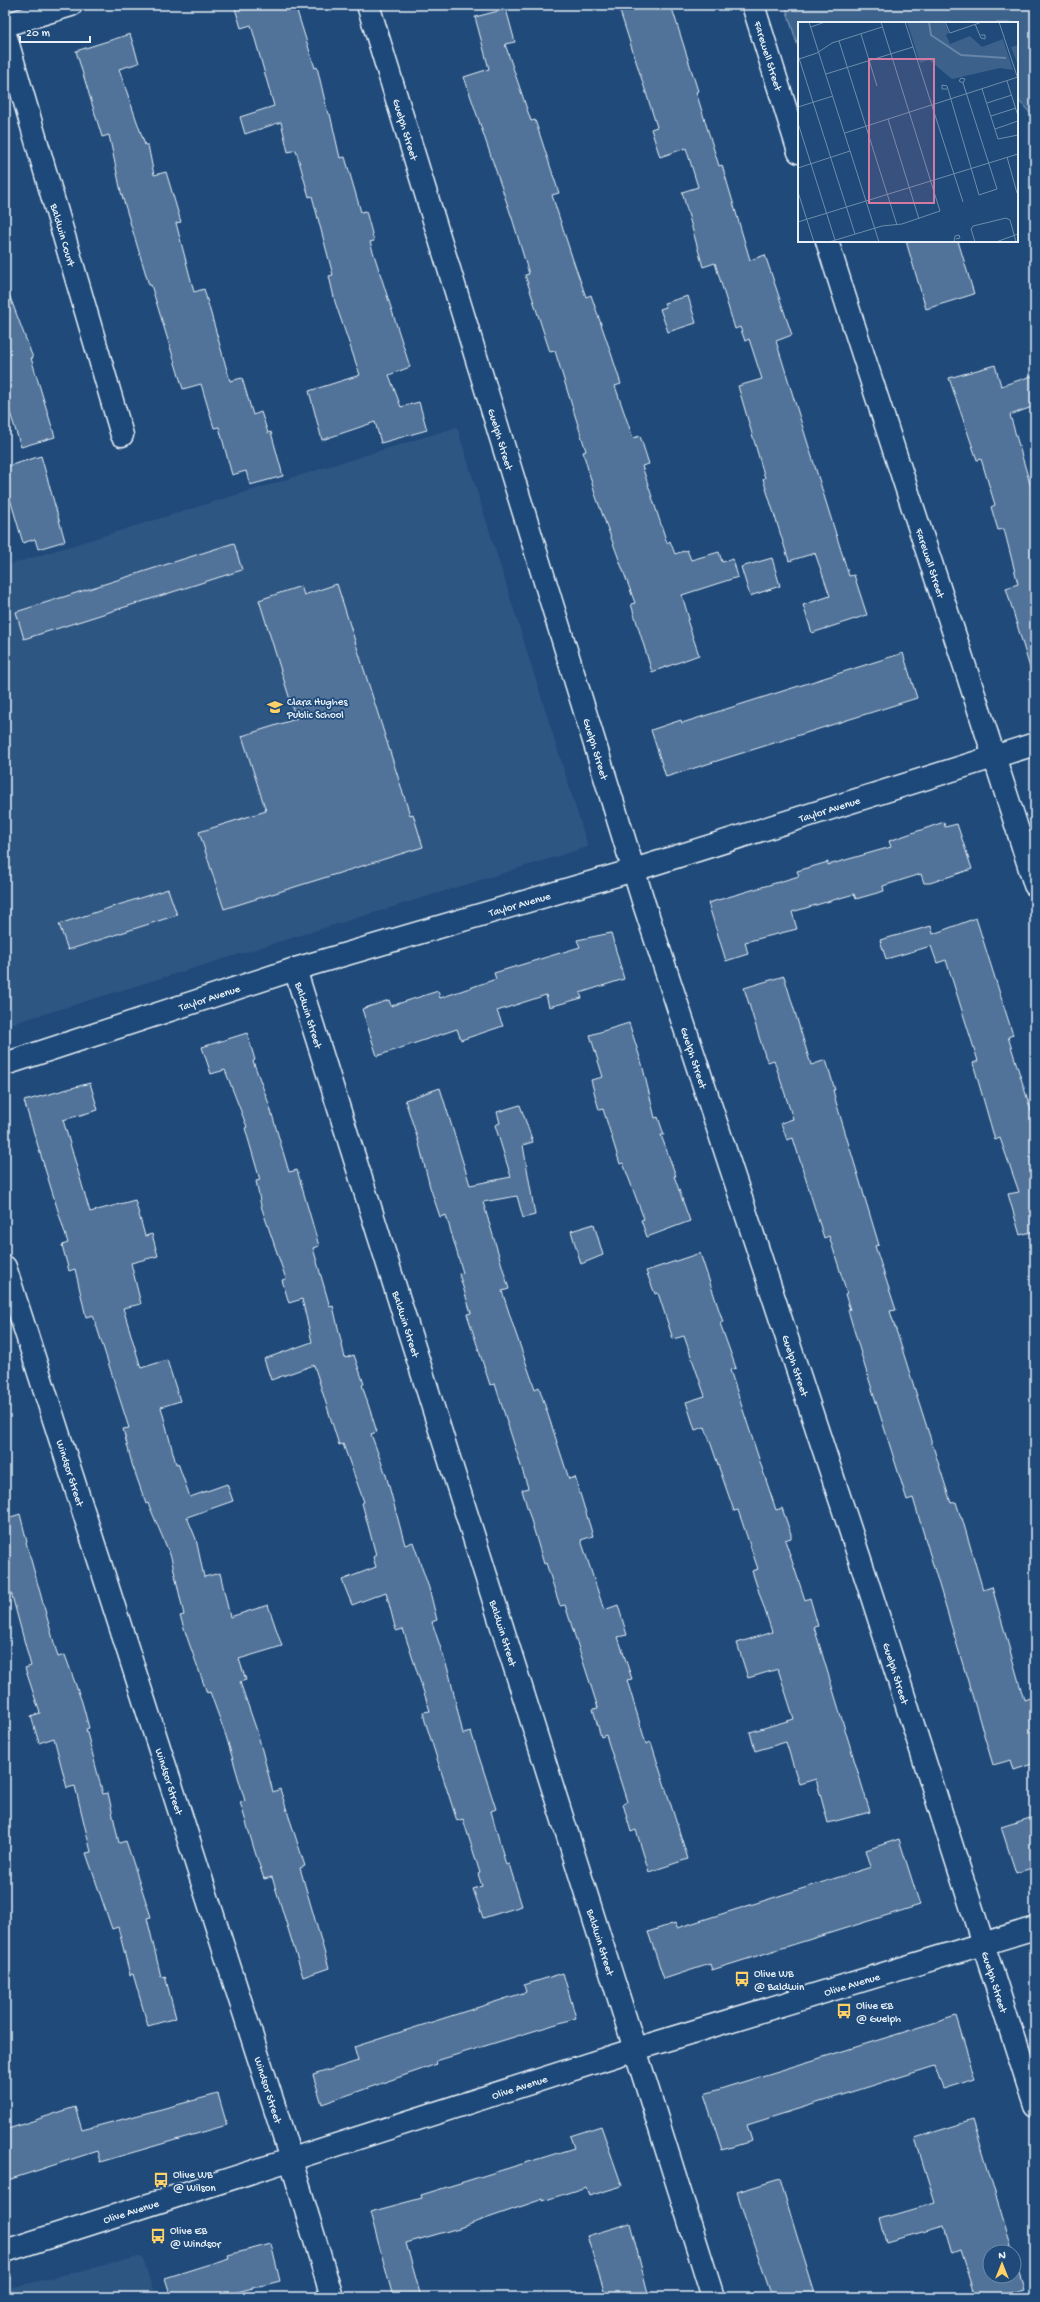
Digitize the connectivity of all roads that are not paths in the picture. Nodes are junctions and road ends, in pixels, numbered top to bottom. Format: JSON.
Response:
{"nodes":[{"id":1,"x":70,"y":5,"type":"edge"},
{"id":2,"x":368,"y":5,"type":"edge"},
{"id":3,"x":753,"y":5,"type":"edge"},
{"id":4,"x":5,"y":25,"type":"edge"},
{"id":5,"x":5,"y":34,"type":"edge"},
{"id":6,"x":798,"y":149,"type":"edge"},
{"id":7,"x":827,"y":242,"type":"edge"},
{"id":8,"x":122,"y":435,"type":"dead end"},
{"id":9,"x":1035,"y":744,"type":"edge"},
{"id":10,"x":995,"y":757,"type":"junction"},
{"id":11,"x":634,"y":870,"type":"junction"},
{"id":12,"x":1035,"y":885,"type":"edge"},
{"id":13,"x":296,"y":969,"type":"junction"},
{"id":14,"x":5,"y":1064,"type":"edge"},
{"id":15,"x":5,"y":1267,"type":"edge"},
{"id":16,"x":1035,"y":1928,"type":"edge"},
{"id":17,"x":984,"y":1943,"type":"junction"},
{"id":18,"x":636,"y":2049,"type":"junction"},
{"id":19,"x":1035,"y":2106,"type":"edge"},
{"id":20,"x":291,"y":2160,"type":"junction"},
{"id":21,"x":5,"y":2251,"type":"edge"},
{"id":22,"x":332,"y":2297,"type":"edge"},
{"id":23,"x":713,"y":2297,"type":"edge"}],
"edges":[{"from":1,"to":4,"type":"street"},
{"from":2,"to":11,"type":"street","name":"Guelph Street"},
{"from":3,"to":6,"type":"street","name":"Farewell Street"},
{"from":5,"to":8,"type":"street","name":"Baldwin Court"},
{"from":7,"to":10,"type":"street","name":"Farewell Street"},
{"from":9,"to":10,"type":"street","name":"Taylor Avenue"},
{"from":10,"to":11,"type":"street","name":"Taylor Avenue"},
{"from":10,"to":12,"type":"street","name":"Farewell Street"},
{"from":11,"to":13,"type":"street","name":"Taylor Avenue"},
{"from":11,"to":17,"type":"street","name":"Guelph Street"},
{"from":13,"to":14,"type":"street","name":"Taylor Avenue"},
{"from":13,"to":18,"type":"street","name":"Baldwin Street"},
{"from":15,"to":20,"type":"street","name":"Windsor Street"},
{"from":16,"to":17,"type":"street","name":"Olive Avenue"},
{"from":17,"to":18,"type":"street","name":"Olive Avenue"},
{"from":17,"to":19,"type":"street","name":"Guelph Street"},
{"from":18,"to":20,"type":"street","name":"Olive Avenue"},
{"from":18,"to":23,"type":"street","name":"Baldwin Street"},
{"from":20,"to":21,"type":"street","name":"Olive Avenue"},
{"from":20,"to":22,"type":"street","name":"Windsor Street"}]}
